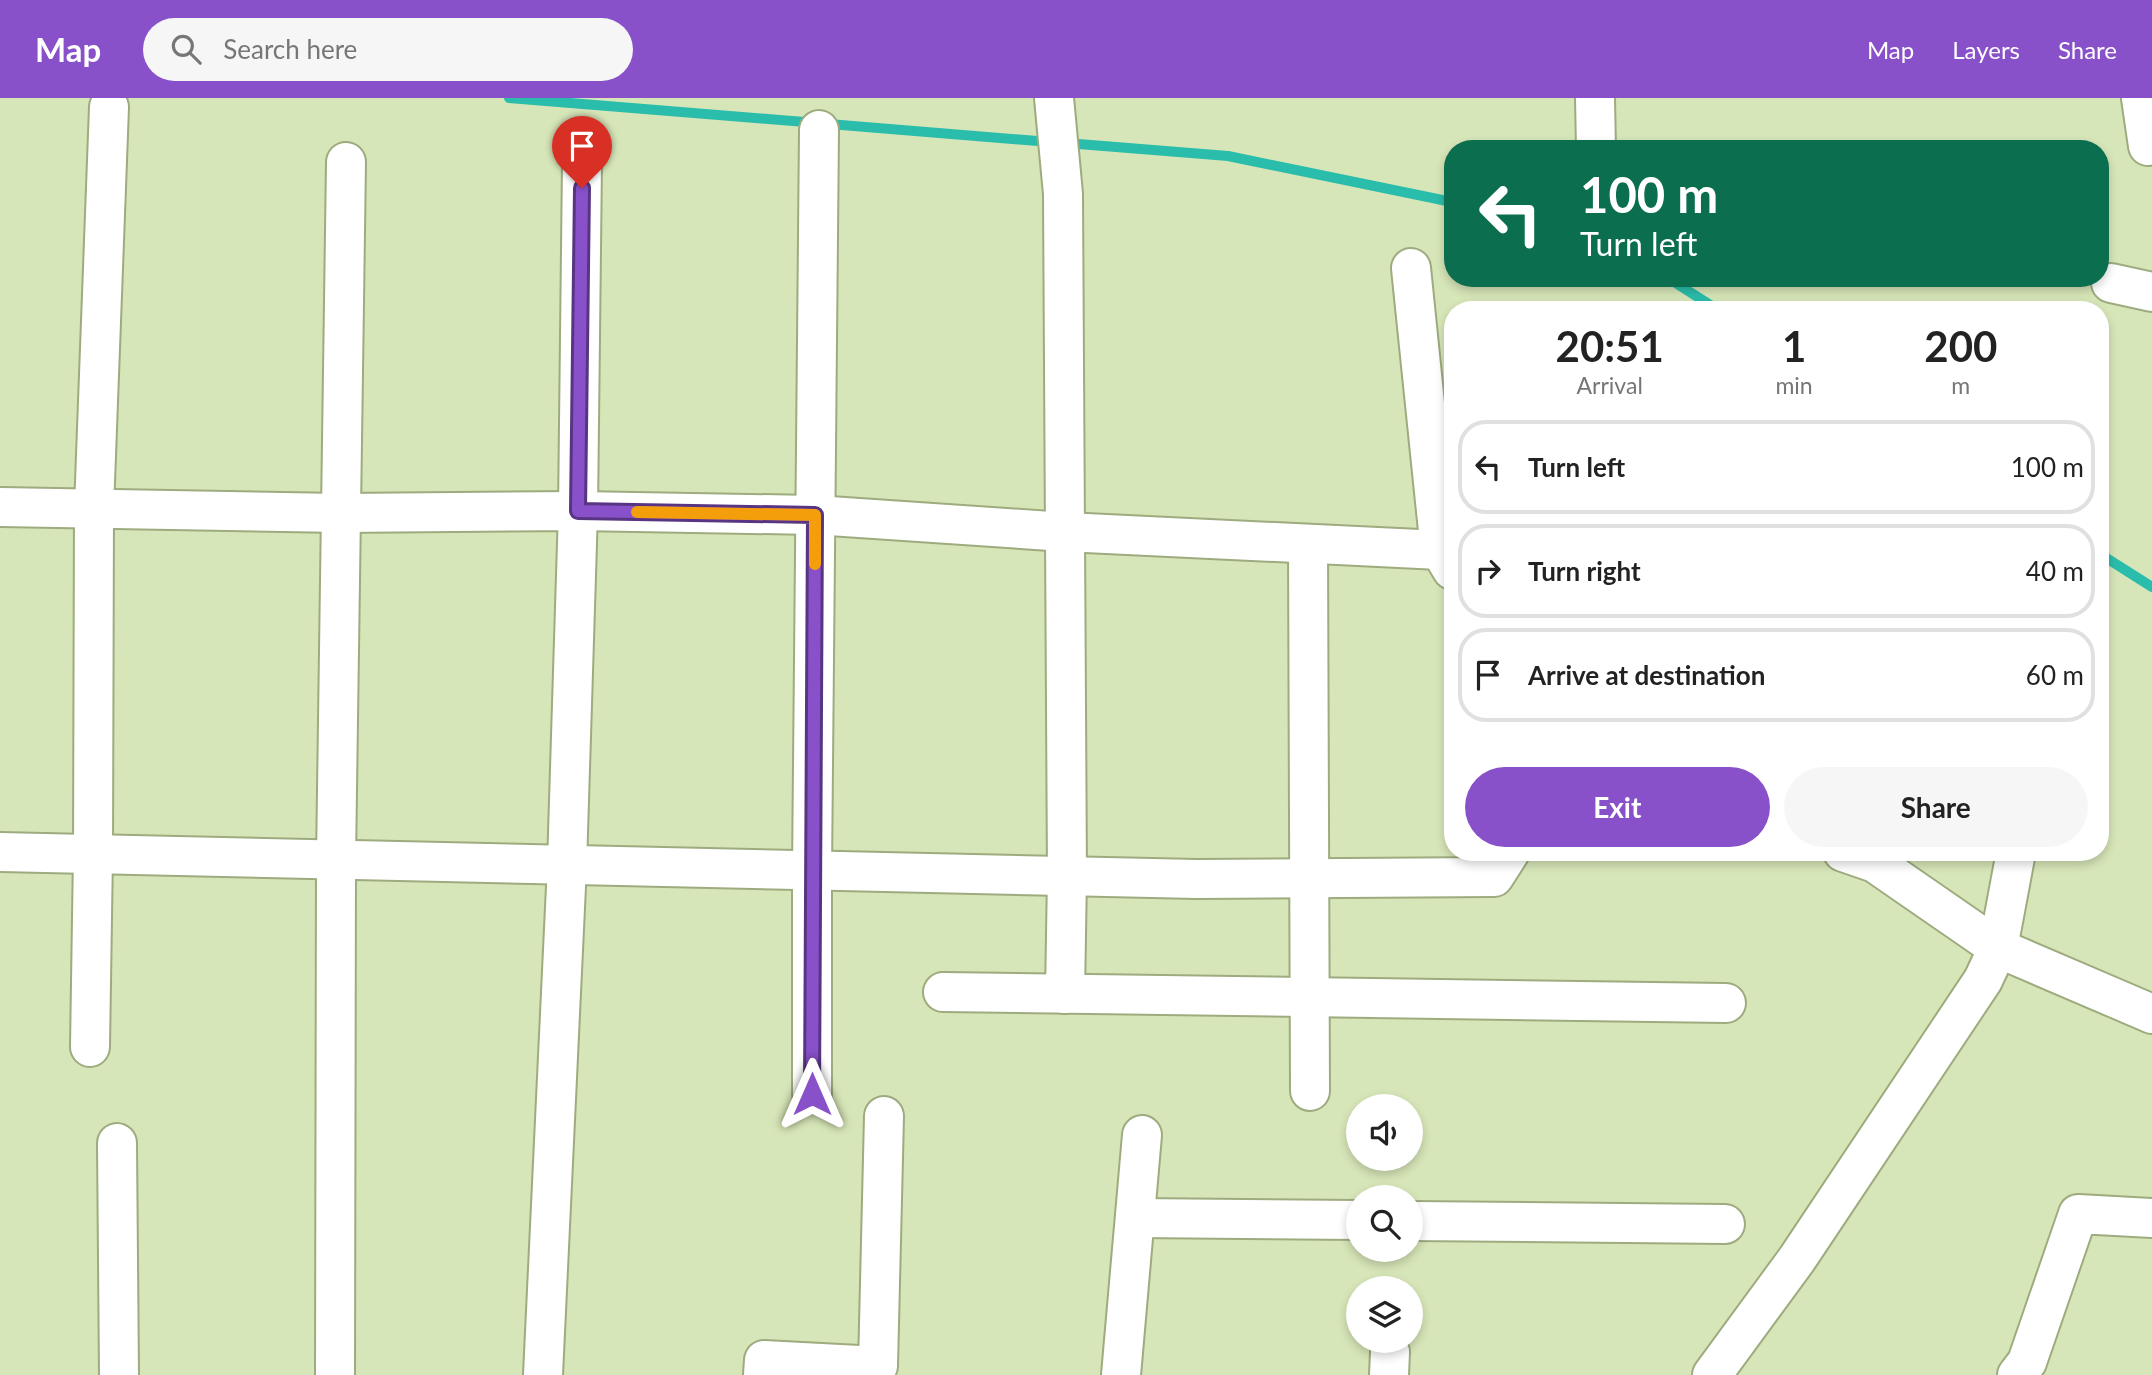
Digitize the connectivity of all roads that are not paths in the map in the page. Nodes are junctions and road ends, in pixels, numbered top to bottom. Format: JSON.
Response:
{"nodes":[{"id":1,"x":1054,"y":98,"type":"edge"},
{"id":2,"x":1595,"y":98,"type":"edge"},
{"id":3,"x":2141,"y":98,"type":"edge"},
{"id":4,"x":109,"y":107,"type":"dead end"},
{"id":5,"x":819,"y":130,"type":"dead end"},
{"id":6,"x":1596,"y":140,"type":"edge"},
{"id":7,"x":2148,"y":146,"type":"dead end"},
{"id":8,"x":346,"y":162,"type":"dead end"},
{"id":9,"x":582,"y":162,"type":"dead end"},
{"id":10,"x":1411,"y":268,"type":"dead end"},
{"id":11,"x":2111,"y":283,"type":"dead end"},
{"id":12,"x":2152,"y":292,"type":"edge"},
{"id":13,"x":0,"y":507,"type":"edge"},
{"id":14,"x":94,"y":509,"type":"junction"},
{"id":15,"x":578,"y":511,"type":"junction"},
{"id":16,"x":341,"y":513,"type":"junction"},
{"id":17,"x":815,"y":515,"type":"junction"},
{"id":18,"x":1065,"y":532,"type":"junction"},
{"id":19,"x":1444,"y":543,"type":"edge"},
{"id":20,"x":1308,"y":544,"type":"junction"},
{"id":21,"x":1444,"y":560,"type":"edge"},
{"id":22,"x":0,"y":852,"type":"edge"},
{"id":23,"x":93,"y":854,"type":"junction"},
{"id":24,"x":336,"y":860,"type":"junction"},
{"id":25,"x":1504,"y":861,"type":"edge"},
{"id":26,"x":1871,"y":861,"type":"edge"},
{"id":27,"x":2014,"y":861,"type":"edge"},
{"id":28,"x":567,"y":865,"type":"junction"},
{"id":29,"x":812,"y":870,"type":"junction"},
{"id":30,"x":1067,"y":876,"type":"junction"},
{"id":31,"x":1309,"y":878,"type":"junction"},
{"id":32,"x":1998,"y":948,"type":"junction"},
{"id":33,"x":943,"y":992,"type":"dead end"},
{"id":34,"x":1065,"y":994,"type":"junction"},
{"id":35,"x":1311,"y":998,"type":"junction"},
{"id":36,"x":1726,"y":1003,"type":"dead end"},
{"id":37,"x":2152,"y":1014,"type":"edge"},
{"id":38,"x":90,"y":1047,"type":"dead end"},
{"id":39,"x":1310,"y":1091,"type":"dead end"},
{"id":40,"x":812,"y":1094,"type":"dead end"},
{"id":41,"x":884,"y":1116,"type":"dead end"},
{"id":42,"x":1142,"y":1135,"type":"dead end"},
{"id":43,"x":117,"y":1143,"type":"dead end"},
{"id":44,"x":1135,"y":1218,"type":"junction"},
{"id":45,"x":2152,"y":1218,"type":"edge"},
{"id":46,"x":1346,"y":1220,"type":"edge"},
{"id":47,"x":1423,"y":1221,"type":"edge"},
{"id":48,"x":1725,"y":1224,"type":"dead end"},
{"id":49,"x":119,"y":1375,"type":"edge"},
{"id":50,"x":335,"y":1375,"type":"edge"},
{"id":51,"x":543,"y":1375,"type":"edge"},
{"id":52,"x":763,"y":1375,"type":"edge"},
{"id":53,"x":1121,"y":1375,"type":"edge"},
{"id":54,"x":1713,"y":1375,"type":"edge"},
{"id":55,"x":2017,"y":1375,"type":"edge"}],
"edges":[{"from":1,"to":18,"type":"street"},
{"from":2,"to":6,"type":"street"},
{"from":3,"to":7,"type":"street"},
{"from":4,"to":14,"type":"street"},
{"from":5,"to":17,"type":"street"},
{"from":8,"to":16,"type":"street"},
{"from":9,"to":15,"type":"street"},
{"from":10,"to":19,"type":"street"},
{"from":11,"to":12,"type":"street"},
{"from":13,"to":14,"type":"street"},
{"from":14,"to":16,"type":"street"},
{"from":14,"to":23,"type":"street"},
{"from":15,"to":16,"type":"street"},
{"from":15,"to":17,"type":"street"},
{"from":15,"to":28,"type":"street"},
{"from":16,"to":24,"type":"street"},
{"from":17,"to":18,"type":"street"},
{"from":17,"to":29,"type":"street"},
{"from":18,"to":20,"type":"street"},
{"from":18,"to":30,"type":"street"},
{"from":20,"to":21,"type":"street"},
{"from":20,"to":31,"type":"street"},
{"from":22,"to":23,"type":"street"},
{"from":23,"to":24,"type":"street"},
{"from":23,"to":38,"type":"street"},
{"from":24,"to":28,"type":"street"},
{"from":24,"to":50,"type":"street"},
{"from":25,"to":31,"type":"street"},
{"from":26,"to":32,"type":"street"},
{"from":27,"to":32,"type":"street"},
{"from":28,"to":29,"type":"street"},
{"from":28,"to":51,"type":"street"},
{"from":29,"to":30,"type":"street"},
{"from":29,"to":40,"type":"street"},
{"from":30,"to":31,"type":"street"},
{"from":30,"to":34,"type":"street"},
{"from":31,"to":35,"type":"street"},
{"from":32,"to":37,"type":"street"},
{"from":32,"to":54,"type":"street"},
{"from":33,"to":34,"type":"street"},
{"from":34,"to":35,"type":"street"},
{"from":35,"to":36,"type":"street"},
{"from":35,"to":39,"type":"street"},
{"from":41,"to":52,"type":"street"},
{"from":42,"to":44,"type":"street"},
{"from":43,"to":49,"type":"street"},
{"from":44,"to":46,"type":"street"},
{"from":44,"to":53,"type":"street"},
{"from":45,"to":55,"type":"street"},
{"from":47,"to":48,"type":"street"}]}
